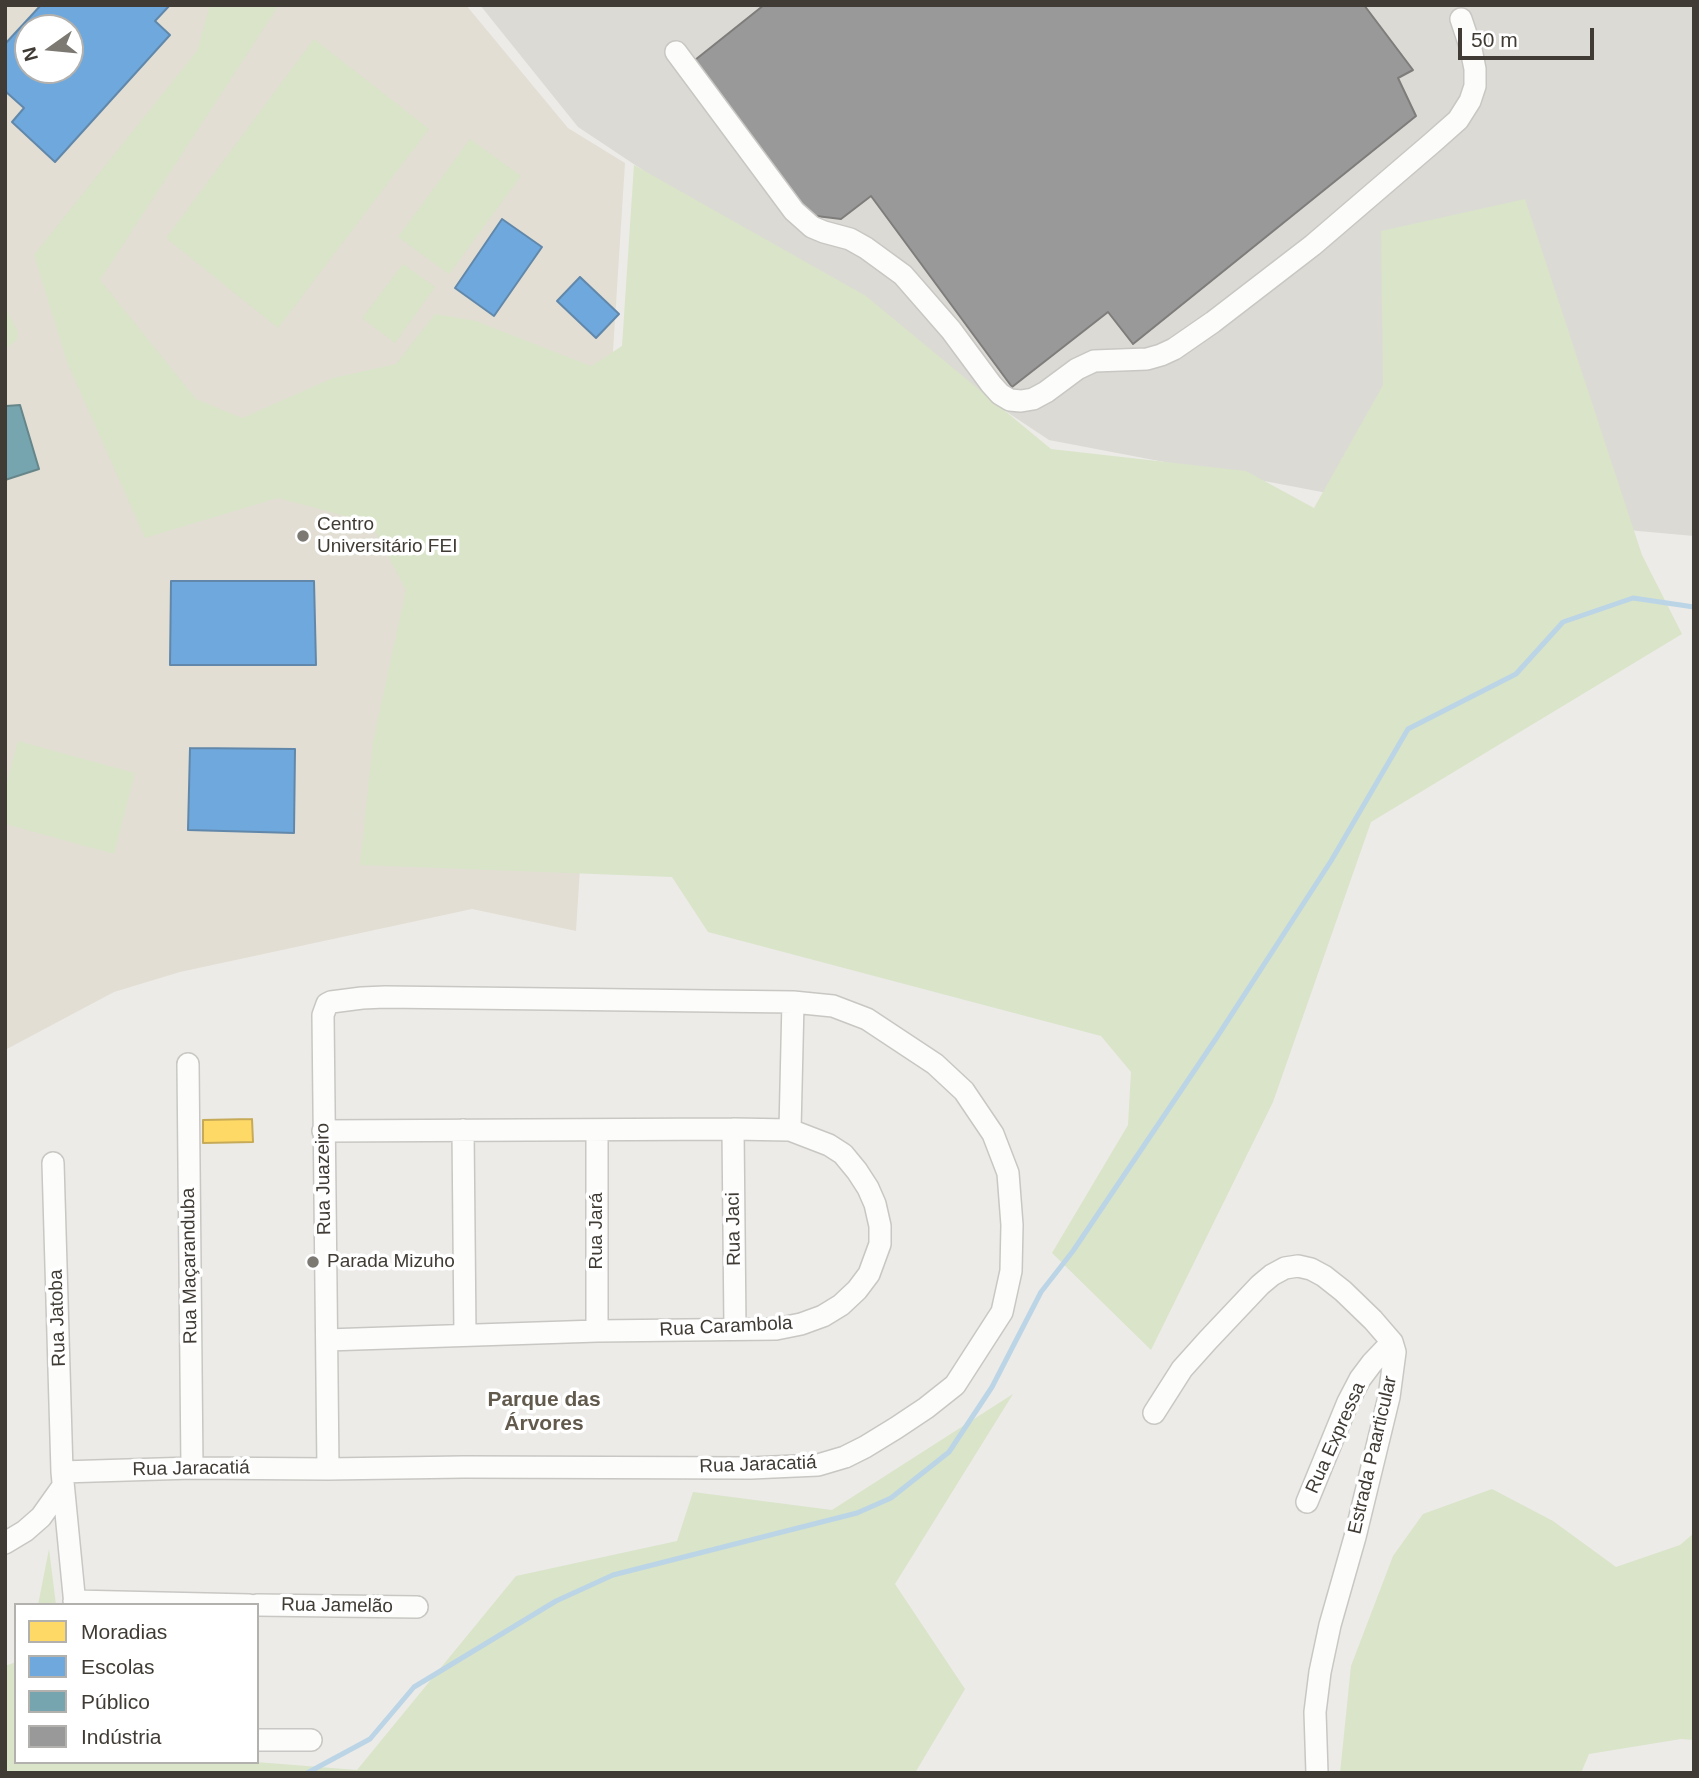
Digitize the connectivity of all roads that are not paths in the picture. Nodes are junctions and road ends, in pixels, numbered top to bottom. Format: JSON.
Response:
{"nodes":[{"id":1,"x":1461,"y":19,"type":"dead end"},
{"id":2,"x":676,"y":52,"type":"dead end"},
{"id":3,"x":793,"y":1002,"type":"junction"},
{"id":4,"x":327,"y":1009,"type":"joint"},
{"id":5,"x":188,"y":1064,"type":"dead end"},
{"id":6,"x":733,"y":1129,"type":"junction"},
{"id":7,"x":463,"y":1130,"type":"junction"},
{"id":8,"x":597,"y":1130,"type":"junction"},
{"id":9,"x":790,"y":1130,"type":"junction"},
{"id":10,"x":323,"y":1131,"type":"junction"},
{"id":11,"x":53,"y":1163,"type":"dead end"},
{"id":12,"x":735,"y":1329,"type":"junction"},
{"id":13,"x":597,"y":1331,"type":"junction"},
{"id":14,"x":465,"y":1335,"type":"junction"},
{"id":15,"x":327,"y":1340,"type":"junction"},
{"id":16,"x":1392,"y":1342,"type":"junction"},
{"id":17,"x":1154,"y":1413,"type":"dead end"},
{"id":18,"x":192,"y":1468,"type":"junction"},
{"id":19,"x":328,"y":1469,"type":"junction"},
{"id":20,"x":63,"y":1479,"type":"junction"},
{"id":21,"x":1307,"y":1502,"type":"dead end"},
{"id":22,"x":5,"y":1543,"type":"edge"},
{"id":23,"x":74,"y":1603,"type":"edge"},
{"id":24,"x":259,"y":1605,"type":"edge"},
{"id":25,"x":417,"y":1607,"type":"dead end"},
{"id":26,"x":259,"y":1740,"type":"edge"},
{"id":27,"x":312,"y":1740,"type":"dead end"},
{"id":28,"x":1317,"y":1773,"type":"edge"}],
"edges":[{"from":1,"to":2,"type":"street"},
{"from":3,"to":4,"type":"street","name":"Rua Jaracatiá"},
{"from":3,"to":9,"type":"street"},
{"from":3,"to":19,"type":"street","name":"Rua Jaracatiá"},
{"from":4,"to":10,"type":"street","name":"Rua Juazeiro"},
{"from":5,"to":18,"type":"street","name":"Rua Maçaranduba"},
{"from":6,"to":8,"type":"street","name":"Rua Carambola"},
{"from":6,"to":9,"type":"street","name":"Rua Carambola"},
{"from":6,"to":12,"type":"street","name":"Rua Jaci"},
{"from":7,"to":8,"type":"street","name":"Rua Carambola"},
{"from":7,"to":10,"type":"street","name":"Rua Carambola"},
{"from":7,"to":14,"type":"street"},
{"from":8,"to":13,"type":"street","name":"Rua Jará"},
{"from":9,"to":12,"type":"street","name":"Rua Carambola"},
{"from":10,"to":15,"type":"street","name":"Rua Juazeiro"},
{"from":11,"to":20,"type":"street","name":"Rua Jatoba"},
{"from":12,"to":13,"type":"street","name":"Rua Carambola"},
{"from":13,"to":14,"type":"street","name":"Rua Carambola"},
{"from":14,"to":15,"type":"street","name":"Rua Carambola"},
{"from":15,"to":19,"type":"street","name":"Rua Juazeiro"},
{"from":16,"to":17,"type":"street"},
{"from":16,"to":21,"type":"street","name":"Rua Expressa"},
{"from":16,"to":28,"type":"street","name":"Estrada Paarticular"},
{"from":18,"to":19,"type":"street","name":"Rua Jaracatiá"},
{"from":18,"to":20,"type":"street","name":"Rua Jaracatiá"},
{"from":20,"to":22,"type":"street"},
{"from":20,"to":23,"type":"street","name":"Rua Jatoba"},
{"from":24,"to":25,"type":"street","name":"Rua Jamelão"},
{"from":26,"to":27,"type":"street"}]}
